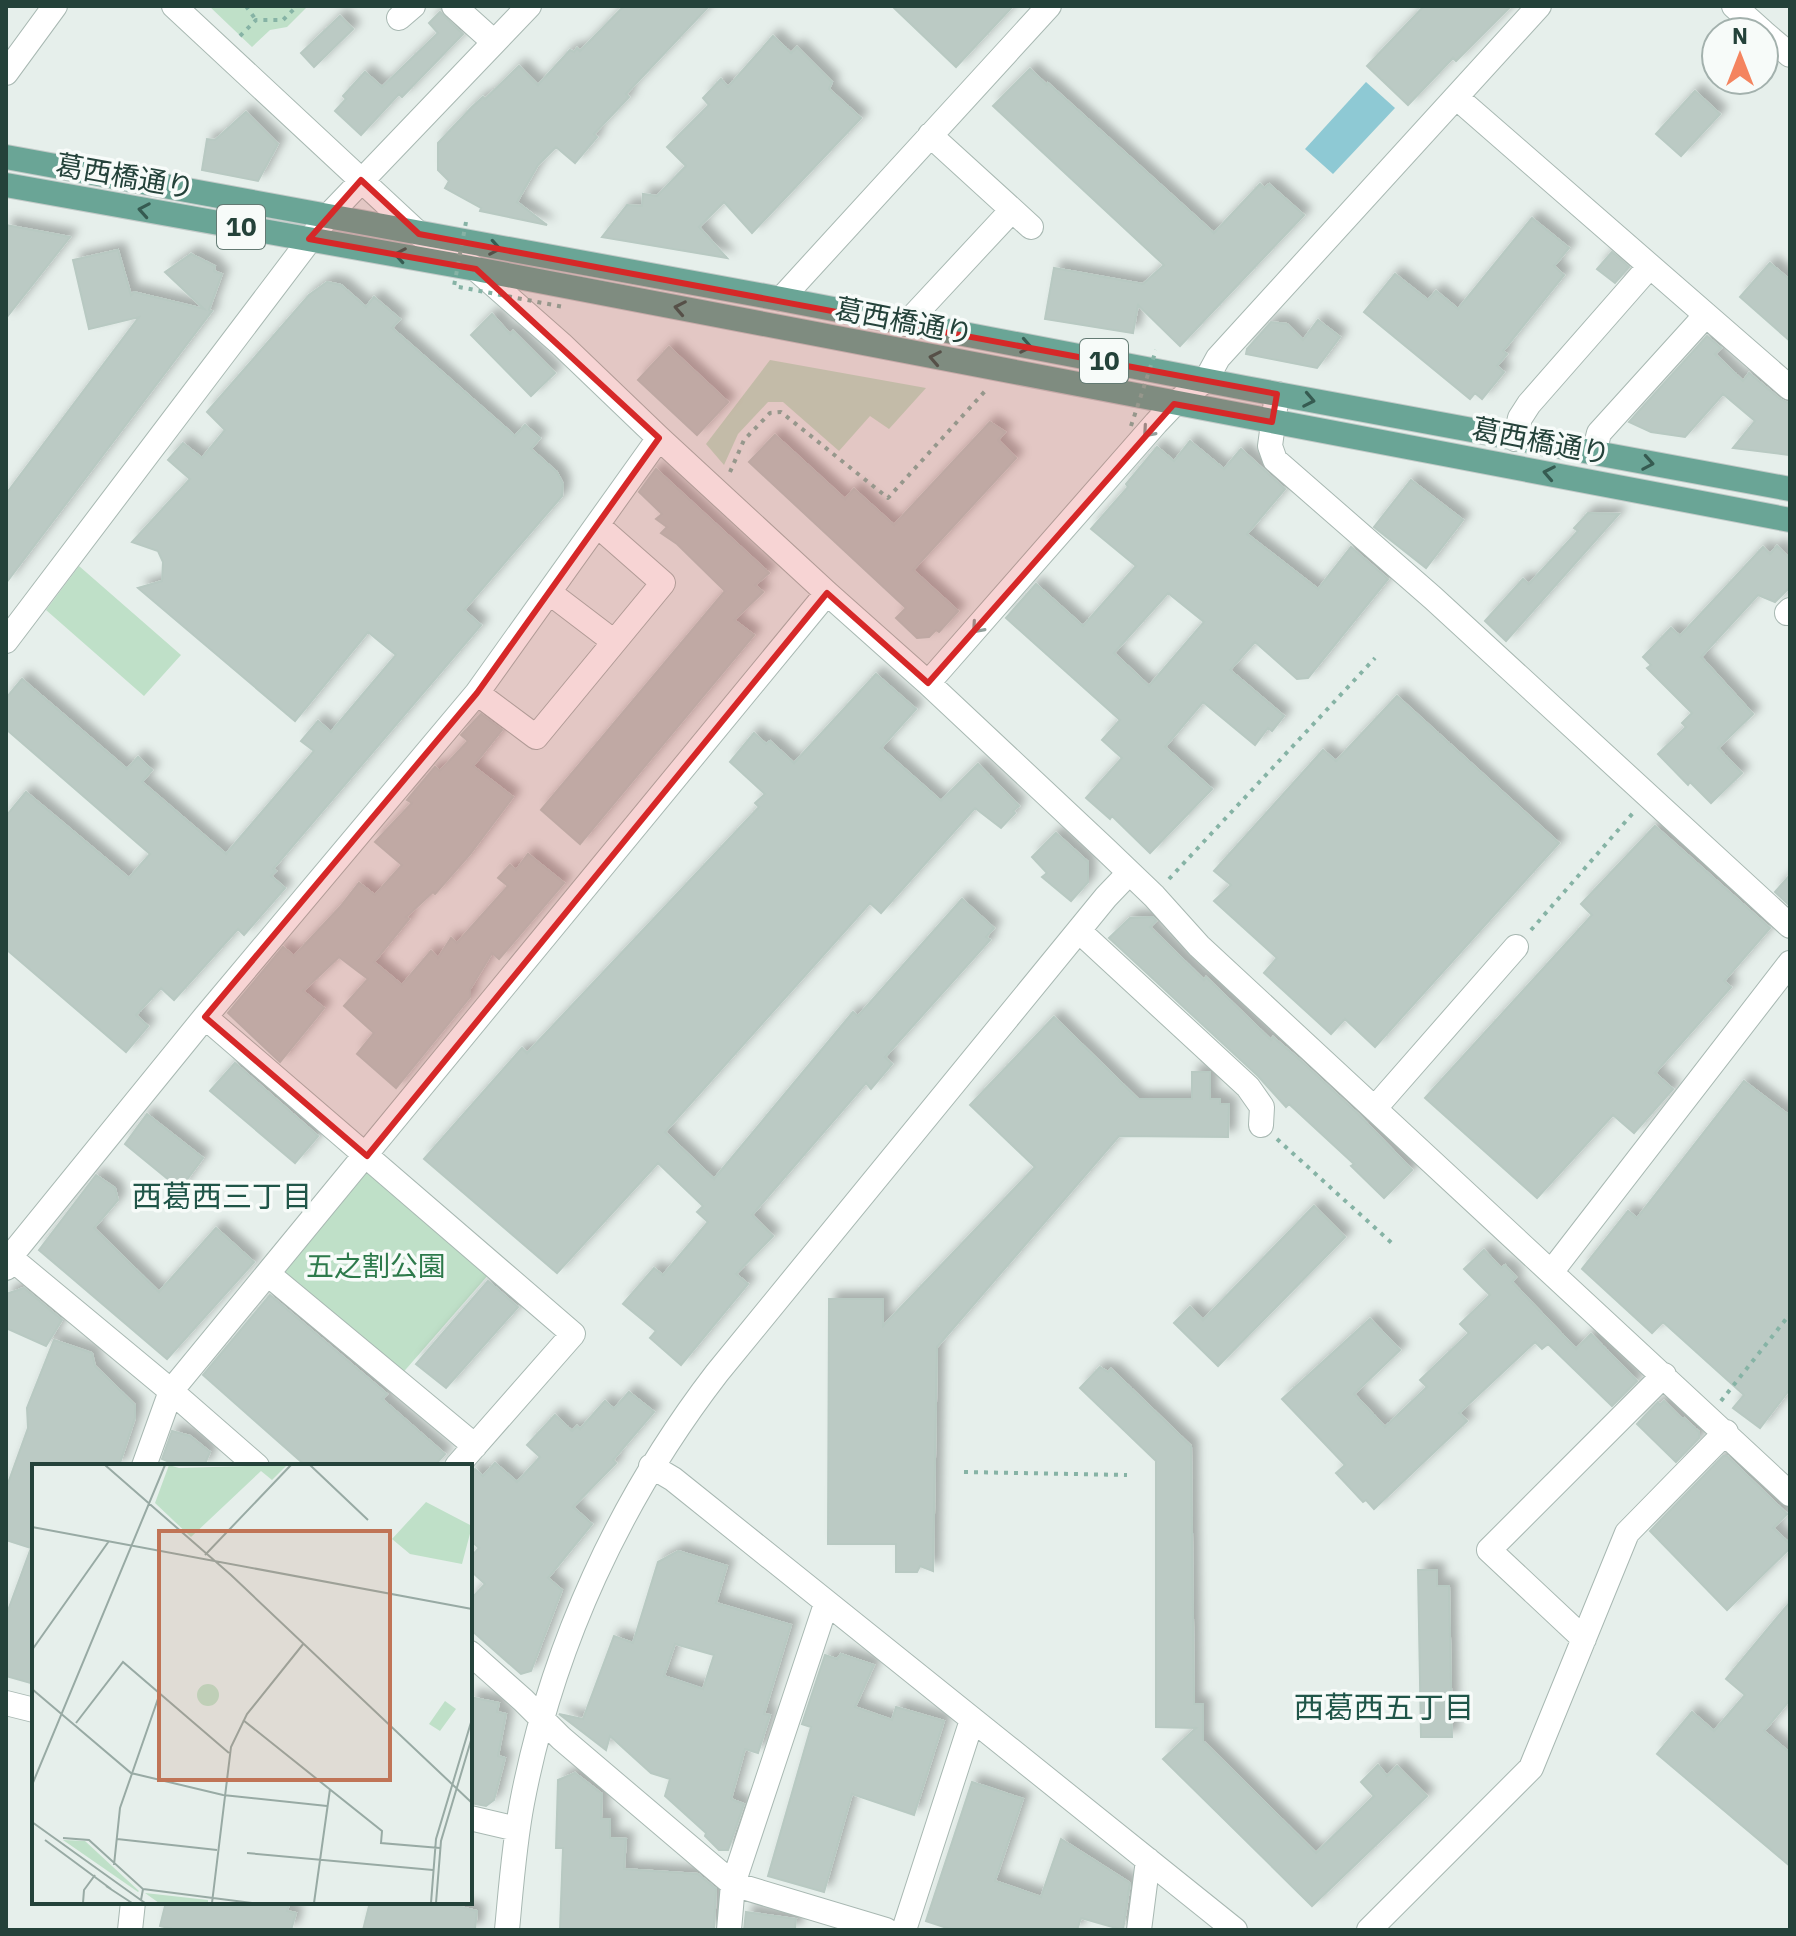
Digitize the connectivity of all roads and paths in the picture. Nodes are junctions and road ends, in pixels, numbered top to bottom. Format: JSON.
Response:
{"nodes":[{"id":1,"x":55,"y":6,"type":"edge"},
{"id":2,"x":174,"y":6,"type":"edge"},
{"id":3,"x":246,"y":6,"type":"edge"},
{"id":4,"x":297,"y":6,"type":"edge"},
{"id":5,"x":454,"y":6,"type":"edge"},
{"id":6,"x":529,"y":6,"type":"edge"},
{"id":7,"x":1049,"y":6,"type":"edge"},
{"id":8,"x":1539,"y":6,"type":"edge"},
{"id":9,"x":256,"y":20,"type":"junction"},
{"id":10,"x":236,"y":40,"type":"dead end"},
{"id":11,"x":494,"y":42,"type":"junction"},
{"id":12,"x":6,"y":73,"type":"edge"},
{"id":13,"x":1456,"y":97,"type":"junction"},
{"id":14,"x":930,"y":135,"type":"junction"},
{"id":15,"x":6,"y":157,"type":"edge"},
{"id":16,"x":361,"y":180,"type":"junction"},
{"id":17,"x":6,"y":185,"type":"edge"},
{"id":18,"x":1012,"y":210,"type":"junction"},
{"id":19,"x":327,"y":217,"type":"junction"},
{"id":20,"x":466,"y":222,"type":"dead end"},
{"id":21,"x":1031,"y":227,"type":"dead end"},
{"id":22,"x":419,"y":234,"type":"junction"},
{"id":23,"x":309,"y":239,"type":"junction"},
{"id":24,"x":1650,"y":266,"type":"junction"},
{"id":25,"x":476,"y":269,"type":"junction"},
{"id":26,"x":781,"y":299,"type":"junction"},
{"id":27,"x":564,"y":307,"type":"dead end"},
{"id":28,"x":1705,"y":316,"type":"junction"},
{"id":29,"x":906,"y":324,"type":"junction"},
{"id":30,"x":1156,"y":350,"type":"dead end"},
{"id":31,"x":1206,"y":380,"type":"junction"},
{"id":32,"x":1790,"y":388,"type":"edge"},
{"id":33,"x":986,"y":390,"type":"dead end"},
{"id":34,"x":1277,"y":394,"type":"junction"},
{"id":35,"x":1174,"y":404,"type":"junction"},
{"id":36,"x":1272,"y":422,"type":"junction"},
{"id":37,"x":1131,"y":426,"type":"dead end"},
{"id":38,"x":659,"y":438,"type":"junction"},
{"id":39,"x":1515,"y":439,"type":"junction"},
{"id":40,"x":1594,"y":453,"type":"junction"},
{"id":41,"x":728,"y":477,"type":"dead end"},
{"id":42,"x":1790,"y":489,"type":"edge"},
{"id":43,"x":1790,"y":520,"type":"edge"},
{"id":44,"x":597,"y":525,"type":"junction"},
{"id":45,"x":550,"y":593,"type":"junction"},
{"id":46,"x":827,"y":593,"type":"junction"},
{"id":47,"x":6,"y":641,"type":"edge"},
{"id":48,"x":613,"y":641,"type":"junction"},
{"id":49,"x":1375,"y":658,"type":"dead end"},
{"id":50,"x":928,"y":683,"type":"junction"},
{"id":51,"x":477,"y":693,"type":"junction"},
{"id":52,"x":1648,"y":796,"type":"junction"},
{"id":53,"x":1129,"y":873,"type":"junction"},
{"id":54,"x":1166,"y":883,"type":"dead end"},
{"id":55,"x":1790,"y":926,"type":"edge"},
{"id":56,"x":1079,"y":931,"type":"junction"},
{"id":57,"x":1516,"y":947,"type":"joint"},
{"id":58,"x":1790,"y":963,"type":"edge"},
{"id":59,"x":205,"y":1017,"type":"junction"},
{"id":60,"x":1375,"y":1108,"type":"junction"},
{"id":61,"x":1261,"y":1125,"type":"joint"},
{"id":62,"x":367,"y":1156,"type":"junction"},
{"id":63,"x":1394,"y":1245,"type":"dead end"},
{"id":64,"x":7,"y":1260,"type":"edge"},
{"id":65,"x":1552,"y":1271,"type":"junction"},
{"id":66,"x":268,"y":1274,"type":"junction"},
{"id":67,"x":1790,"y":1314,"type":"edge"},
{"id":68,"x":1664,"y":1375,"type":"junction"},
{"id":69,"x":171,"y":1391,"type":"junction"},
{"id":70,"x":1717,"y":1406,"type":"dead end"},
{"id":71,"x":1726,"y":1432,"type":"junction"},
{"id":72,"x":475,"y":1446,"type":"junction"},
{"id":73,"x":145,"y":1464,"type":"edge"},
{"id":74,"x":255,"y":1464,"type":"edge"},
{"id":75,"x":459,"y":1464,"type":"edge"},
{"id":76,"x":651,"y":1466,"type":"junction"},
{"id":77,"x":964,"y":1472,"type":"dead end"},
{"id":78,"x":1127,"y":1475,"type":"dead end"},
{"id":79,"x":1790,"y":1494,"type":"edge"},
{"id":80,"x":826,"y":1604,"type":"junction"},
{"id":81,"x":1584,"y":1639,"type":"junction"},
{"id":82,"x":472,"y":1655,"type":"edge"},
{"id":83,"x":6,"y":1703,"type":"edge"},
{"id":84,"x":32,"y":1710,"type":"edge"},
{"id":85,"x":542,"y":1719,"type":"junction"},
{"id":86,"x":972,"y":1720,"type":"junction"},
{"id":87,"x":472,"y":1818,"type":"edge"},
{"id":88,"x":517,"y":1829,"type":"junction"},
{"id":89,"x":1148,"y":1860,"type":"junction"},
{"id":90,"x":733,"y":1884,"type":"junction"},
{"id":91,"x":133,"y":1904,"type":"edge"},
{"id":92,"x":130,"y":1930,"type":"edge"},
{"id":93,"x":507,"y":1930,"type":"edge"},
{"id":94,"x":729,"y":1930,"type":"edge"},
{"id":95,"x":886,"y":1930,"type":"edge"},
{"id":96,"x":904,"y":1930,"type":"edge"},
{"id":97,"x":1139,"y":1930,"type":"edge"},
{"id":98,"x":1235,"y":1930,"type":"edge"},
{"id":99,"x":1369,"y":1930,"type":"edge"}],
"edges":[{"from":1,"to":12,"type":"street"},
{"from":2,"to":16,"type":"street"},
{"from":3,"to":9,"type":"path"},
{"from":4,"to":9,"type":"path"},
{"from":5,"to":11,"type":"street"},
{"from":6,"to":11,"type":"street"},
{"from":7,"to":14,"type":"street"},
{"from":8,"to":13,"type":"street"},
{"from":9,"to":10,"type":"path"},
{"from":11,"to":16,"type":"street"},
{"from":13,"to":24,"type":"street"},
{"from":13,"to":31,"type":"street"},
{"from":14,"to":18,"type":"street"},
{"from":14,"to":26,"type":"street"},
{"from":15,"to":19,"type":"main road","name":"葛西橋通り","number":"10"},
{"from":16,"to":19,"type":"street"},
{"from":16,"to":22,"type":"street"},
{"from":23,"to":17,"type":"main road","name":"葛西橋通り","number":"10","one_way":true},
{"from":18,"to":21,"type":"street"},
{"from":18,"to":29,"type":"street"},
{"from":19,"to":22,"type":"main road","name":"葛西橋通り","number":"10"},
{"from":19,"to":23,"type":"street"},
{"from":20,"to":27,"type":"path","bridge":true},
{"from":22,"to":25,"type":"street"},
{"from":22,"to":26,"type":"main road","name":"葛西橋通り","number":"10","one_way":true},
{"from":25,"to":23,"type":"main road","name":"葛西橋通り","number":"10","one_way":true},
{"from":23,"to":47,"type":"street"},
{"from":24,"to":28,"type":"street"},
{"from":24,"to":39,"type":"street"},
{"from":35,"to":25,"type":"main road","name":"葛西橋通り","number":"10","one_way":true},
{"from":25,"to":38,"type":"street"},
{"from":26,"to":29,"type":"main road","name":"葛西橋通り","number":"10"},
{"from":28,"to":32,"type":"street"},
{"from":28,"to":40,"type":"street"},
{"from":29,"to":31,"type":"main road","name":"葛西橋通り","number":"10","one_way":true},
{"from":30,"to":37,"type":"path","bridge":true},
{"from":31,"to":34,"type":"main road","name":"葛西橋通り","number":"10"},
{"from":31,"to":35,"type":"street"},
{"from":33,"to":41,"type":"path"},
{"from":34,"to":36,"type":"street"},
{"from":34,"to":39,"type":"main road","name":"葛西橋通り","number":"10","one_way":true},
{"from":35,"to":36,"type":"main road","name":"葛西橋通り","number":"10"},
{"from":35,"to":50,"type":"street","one_way":true},
{"from":43,"to":36,"type":"main road","name":"葛西橋通り","number":"10","one_way":true},
{"from":36,"to":52,"type":"street"},
{"from":38,"to":44,"type":"street"},
{"from":38,"to":46,"type":"street"},
{"from":39,"to":40,"type":"main road","name":"葛西橋通り","number":"10"},
{"from":40,"to":42,"type":"main road","name":"葛西橋通り","number":"10","one_way":true},
{"from":44,"to":45,"type":"street"},
{"from":44,"to":48,"type":"street"},
{"from":45,"to":48,"type":"street"},
{"from":45,"to":51,"type":"street"},
{"from":46,"to":50,"type":"street"},
{"from":46,"to":62,"type":"street"},
{"from":48,"to":51,"type":"street"},
{"from":49,"to":54,"type":"path"},
{"from":50,"to":53,"type":"street"},
{"from":51,"to":59,"type":"street"},
{"from":52,"to":55,"type":"street"},
{"from":52,"to":57,"type":"path"},
{"from":53,"to":56,"type":"street"},
{"from":53,"to":60,"type":"street"},
{"from":56,"to":61,"type":"street"},
{"from":56,"to":76,"type":"street"},
{"from":57,"to":60,"type":"street"},
{"from":58,"to":65,"type":"street"},
{"from":59,"to":62,"type":"street"},
{"from":59,"to":64,"type":"street"},
{"from":60,"to":65,"type":"street"},
{"from":61,"to":63,"type":"path"},
{"from":62,"to":66,"type":"street"},
{"from":62,"to":72,"type":"street"},
{"from":64,"to":69,"type":"street"},
{"from":65,"to":68,"type":"street"},
{"from":66,"to":69,"type":"street"},
{"from":66,"to":72,"type":"street"},
{"from":67,"to":70,"type":"path"},
{"from":68,"to":71,"type":"street"},
{"from":68,"to":81,"type":"street"},
{"from":69,"to":73,"type":"street"},
{"from":69,"to":74,"type":"street"},
{"from":71,"to":79,"type":"street"},
{"from":71,"to":81,"type":"street"},
{"from":72,"to":75,"type":"street"},
{"from":76,"to":80,"type":"street"},
{"from":76,"to":85,"type":"street"},
{"from":77,"to":78,"type":"path"},
{"from":80,"to":86,"type":"street"},
{"from":80,"to":90,"type":"street"},
{"from":81,"to":99,"type":"street"},
{"from":82,"to":85,"type":"street"},
{"from":83,"to":84,"type":"street"},
{"from":85,"to":88,"type":"street"},
{"from":85,"to":90,"type":"street"},
{"from":86,"to":89,"type":"street"},
{"from":86,"to":96,"type":"street"},
{"from":87,"to":88,"type":"street"},
{"from":88,"to":93,"type":"street"},
{"from":89,"to":97,"type":"street"},
{"from":89,"to":98,"type":"street"},
{"from":90,"to":94,"type":"street"},
{"from":90,"to":95,"type":"street"},
{"from":91,"to":92,"type":"street"}]}
